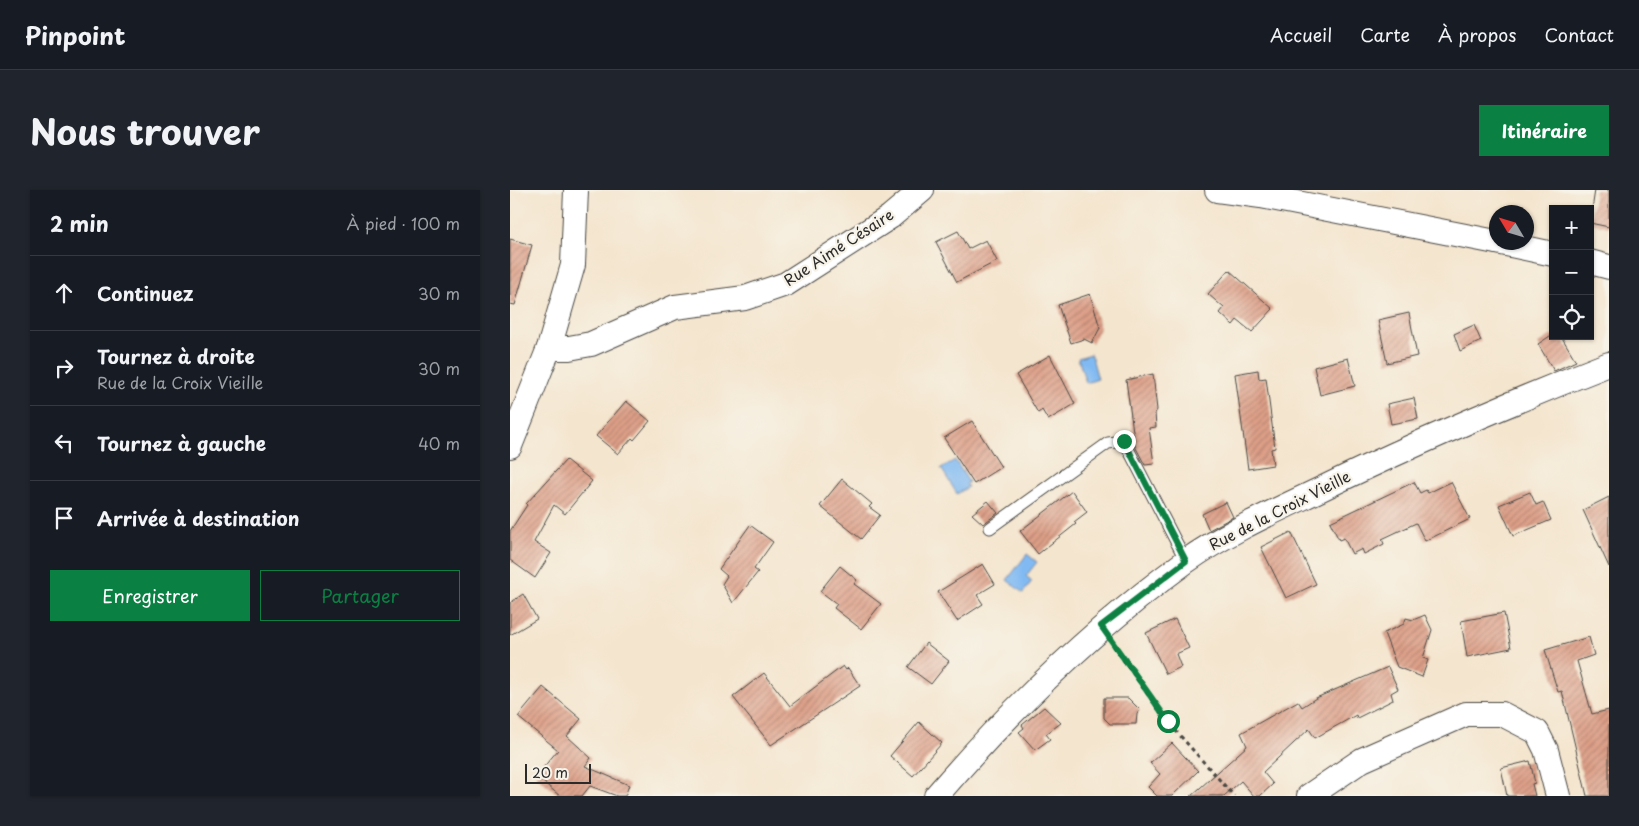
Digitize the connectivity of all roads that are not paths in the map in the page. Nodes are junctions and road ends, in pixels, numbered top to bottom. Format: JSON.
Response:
{"nodes":[{"id":1,"x":576,"y":190,"type":"edge"},
{"id":2,"x":922,"y":190,"type":"edge"},
{"id":3,"x":1217,"y":190,"type":"edge"},
{"id":4,"x":1489,"y":240,"type":"edge"},
{"id":5,"x":1534,"y":250,"type":"edge"},
{"id":6,"x":1549,"y":253,"type":"edge"},
{"id":7,"x":1594,"y":263,"type":"edge"},
{"id":8,"x":1609,"y":267,"type":"edge"},
{"id":9,"x":550,"y":348,"type":"junction"},
{"id":10,"x":1609,"y":364,"type":"edge"},
{"id":11,"x":510,"y":446,"type":"edge"},
{"id":12,"x":990,"y":528,"type":"dead end"},
{"id":13,"x":1186,"y":561,"type":"junction"},
{"id":14,"x":936,"y":796,"type":"edge"},
{"id":15,"x":1309,"y":796,"type":"edge"},
{"id":16,"x":1558,"y":796,"type":"edge"}],
"edges":[{"from":1,"to":9,"type":"street"},
{"from":2,"to":9,"type":"street","name":"Rue Aimé Césaire"},
{"from":3,"to":4,"type":"street"},
{"from":5,"to":6,"type":"street"},
{"from":7,"to":8,"type":"street"},
{"from":9,"to":11,"type":"street"},
{"from":10,"to":13,"type":"street","name":"Rue de la Croix Vieille"},
{"from":12,"to":13,"type":"lane"},
{"from":13,"to":14,"type":"street","name":"Rue de la Croix Vieille"},
{"from":15,"to":16,"type":"street"}]}
